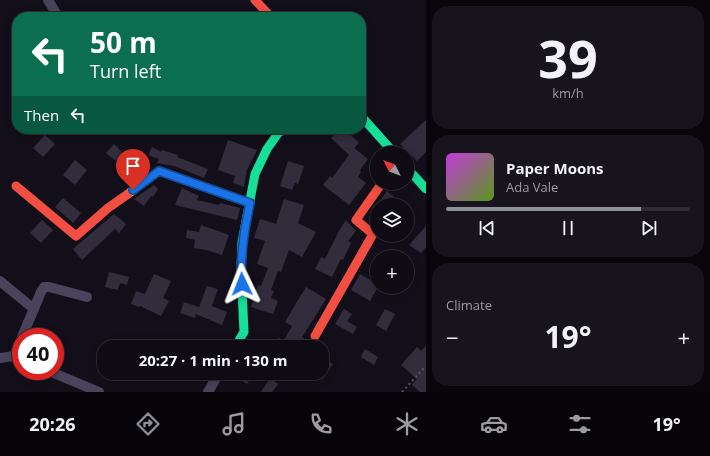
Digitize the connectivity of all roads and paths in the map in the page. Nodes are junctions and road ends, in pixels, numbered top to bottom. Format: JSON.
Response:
{"nodes":[{"id":1,"x":48,"y":0,"type":"edge"},
{"id":2,"x":255,"y":0,"type":"edge"},
{"id":3,"x":55,"y":12,"type":"edge"},
{"id":4,"x":266,"y":12,"type":"edge"},
{"id":5,"x":366,"y":122,"type":"edge"},
{"id":6,"x":278,"y":134,"type":"edge"},
{"id":7,"x":388,"y":146,"type":"edge"},
{"id":8,"x":414,"y":176,"type":"edge"},
{"id":9,"x":16,"y":186,"type":"dead end"},
{"id":10,"x":426,"y":189,"type":"edge"},
{"id":11,"x":377,"y":190,"type":"edge"},
{"id":12,"x":250,"y":203,"type":"junction"},
{"id":13,"x":0,"y":280,"type":"edge"},
{"id":14,"x":87,"y":297,"type":"dead end"},
{"id":15,"x":34,"y":310,"type":"junction"},
{"id":16,"x":26,"y":328,"type":"edge"},
{"id":17,"x":315,"y":336,"type":"dead end"},
{"id":18,"x":239,"y":340,"type":"edge"},
{"id":19,"x":0,"y":358,"type":"edge"},
{"id":20,"x":12,"y":358,"type":"edge"},
{"id":21,"x":426,"y":366,"type":"edge"},
{"id":22,"x":64,"y":377,"type":"edge"},
{"id":23,"x":215,"y":380,"type":"edge"},
{"id":24,"x":99,"y":392,"type":"edge"},
{"id":25,"x":208,"y":392,"type":"edge"},
{"id":26,"x":402,"y":392,"type":"edge"}],
"edges":[{"from":1,"to":3,"type":"street"},
{"from":2,"to":4,"type":"street"},
{"from":5,"to":7,"type":"street"},
{"from":6,"to":12,"type":"street"},
{"from":8,"to":10,"type":"street"},
{"from":9,"to":12,"type":"street"},
{"from":11,"to":17,"type":"street"},
{"from":12,"to":18,"type":"street"},
{"from":13,"to":15,"type":"street"},
{"from":14,"to":15,"type":"street"},
{"from":15,"to":16,"type":"street"},
{"from":19,"to":20,"type":"street"},
{"from":21,"to":26,"type":"path"},
{"from":22,"to":24,"type":"street"},
{"from":23,"to":25,"type":"street"}]}
